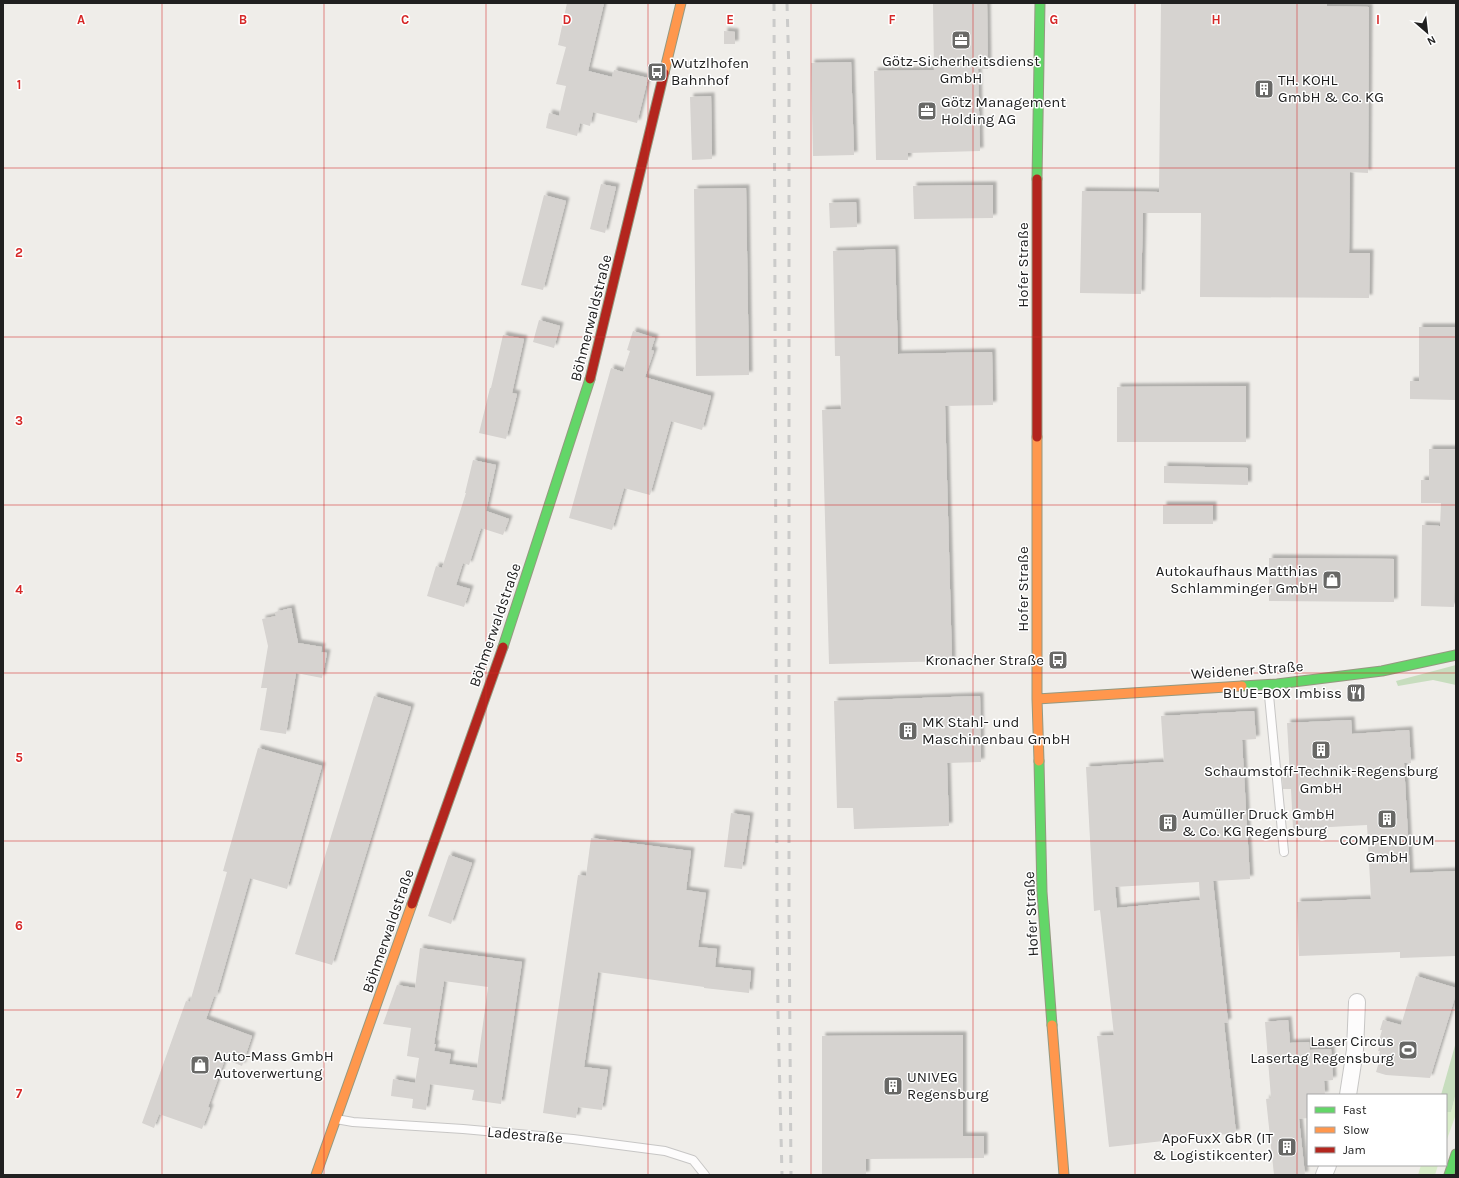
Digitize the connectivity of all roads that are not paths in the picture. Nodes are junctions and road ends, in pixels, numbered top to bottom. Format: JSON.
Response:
{"nodes":[{"id":1,"x":681,"y":3,"type":"edge"},
{"id":2,"x":1040,"y":3,"type":"edge"},
{"id":3,"x":1456,"y":655,"type":"edge"},
{"id":4,"x":1268,"y":684,"type":"junction"},
{"id":5,"x":1037,"y":699,"type":"junction"},
{"id":6,"x":1284,"y":852,"type":"dead end"},
{"id":7,"x":1357,"y":1002,"type":"dead end"},
{"id":8,"x":1348,"y":1094,"type":"edge"},
{"id":9,"x":336,"y":1119,"type":"junction"},
{"id":10,"x":1456,"y":1154,"type":"edge"},
{"id":11,"x":316,"y":1175,"type":"edge"},
{"id":12,"x":705,"y":1175,"type":"edge"},
{"id":13,"x":1064,"y":1175,"type":"edge"},
{"id":14,"x":1449,"y":1175,"type":"edge"}],
"edges":[{"from":1,"to":9,"type":"main road","name":"Böhmerwaldstraße"},
{"from":2,"to":5,"type":"main road","name":"Hofer Straße"},
{"from":3,"to":4,"type":"main road","name":"Weidener Straße"},
{"from":4,"to":5,"type":"main road","name":"Weidener Straße"},
{"from":4,"to":6,"type":"lane"},
{"from":5,"to":13,"type":"main road","name":"Hofer Straße"},
{"from":7,"to":8,"type":"street"},
{"from":9,"to":11,"type":"main road","name":"Böhmerwaldstraße"},
{"from":9,"to":12,"type":"lane","name":"Ladestraße"},
{"from":10,"to":14,"type":"main road"}]}
